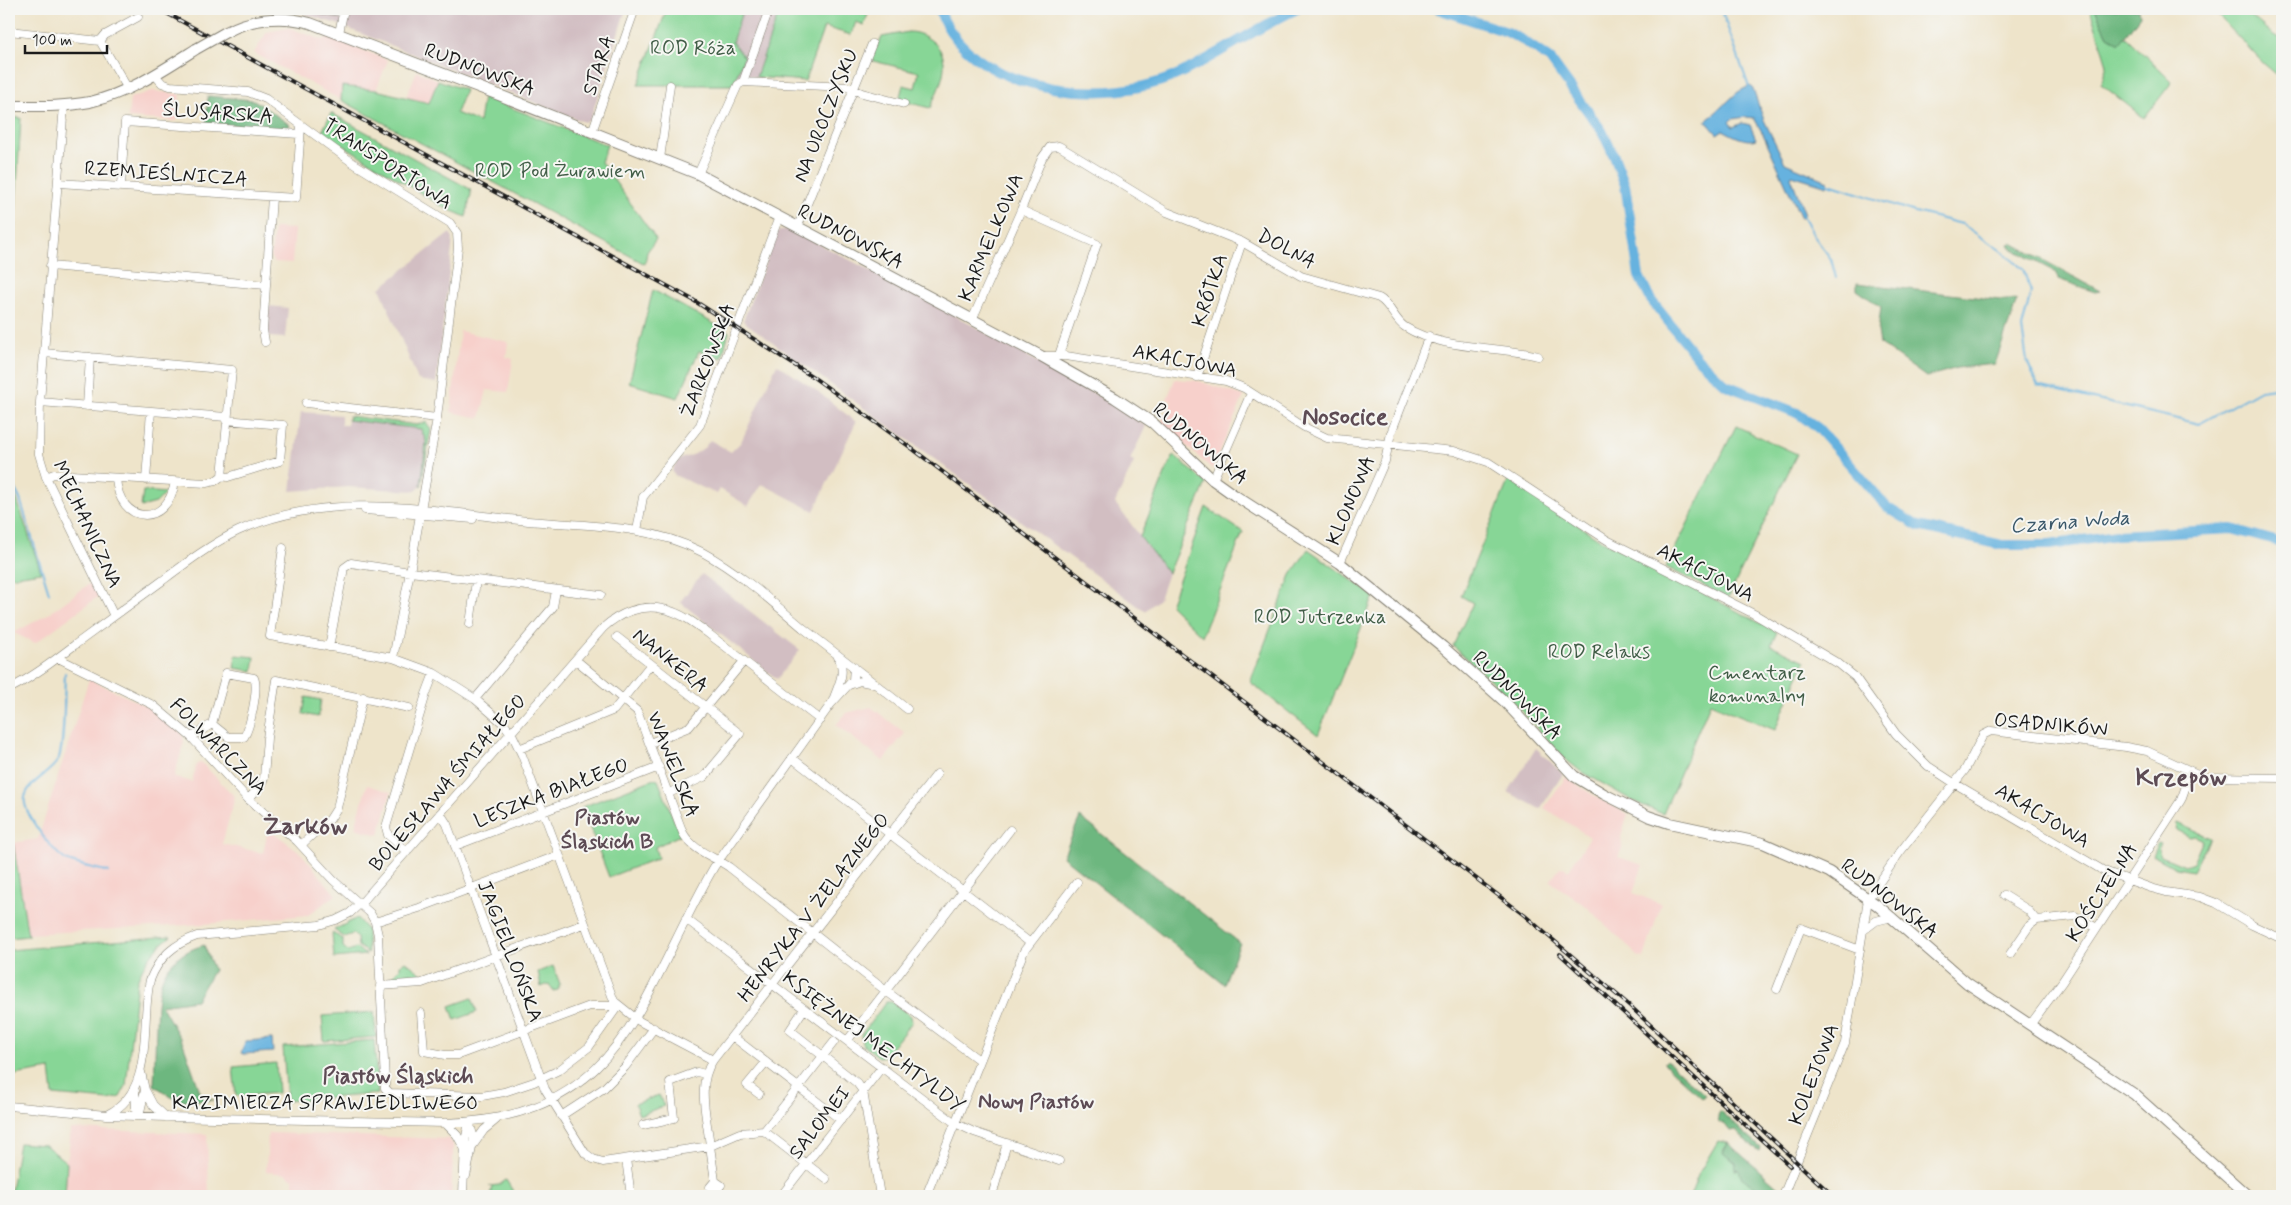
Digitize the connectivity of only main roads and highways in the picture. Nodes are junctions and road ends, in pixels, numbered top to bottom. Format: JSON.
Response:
{"nodes":[{"id":1,"x":9,"y":106,"type":"edge"},
{"id":2,"x":2248,"y":1196,"type":"edge"}],
"edges":[{"from":1,"to":2,"type":"main road","name":"RUDNOWSKA","bridge":true}]}
